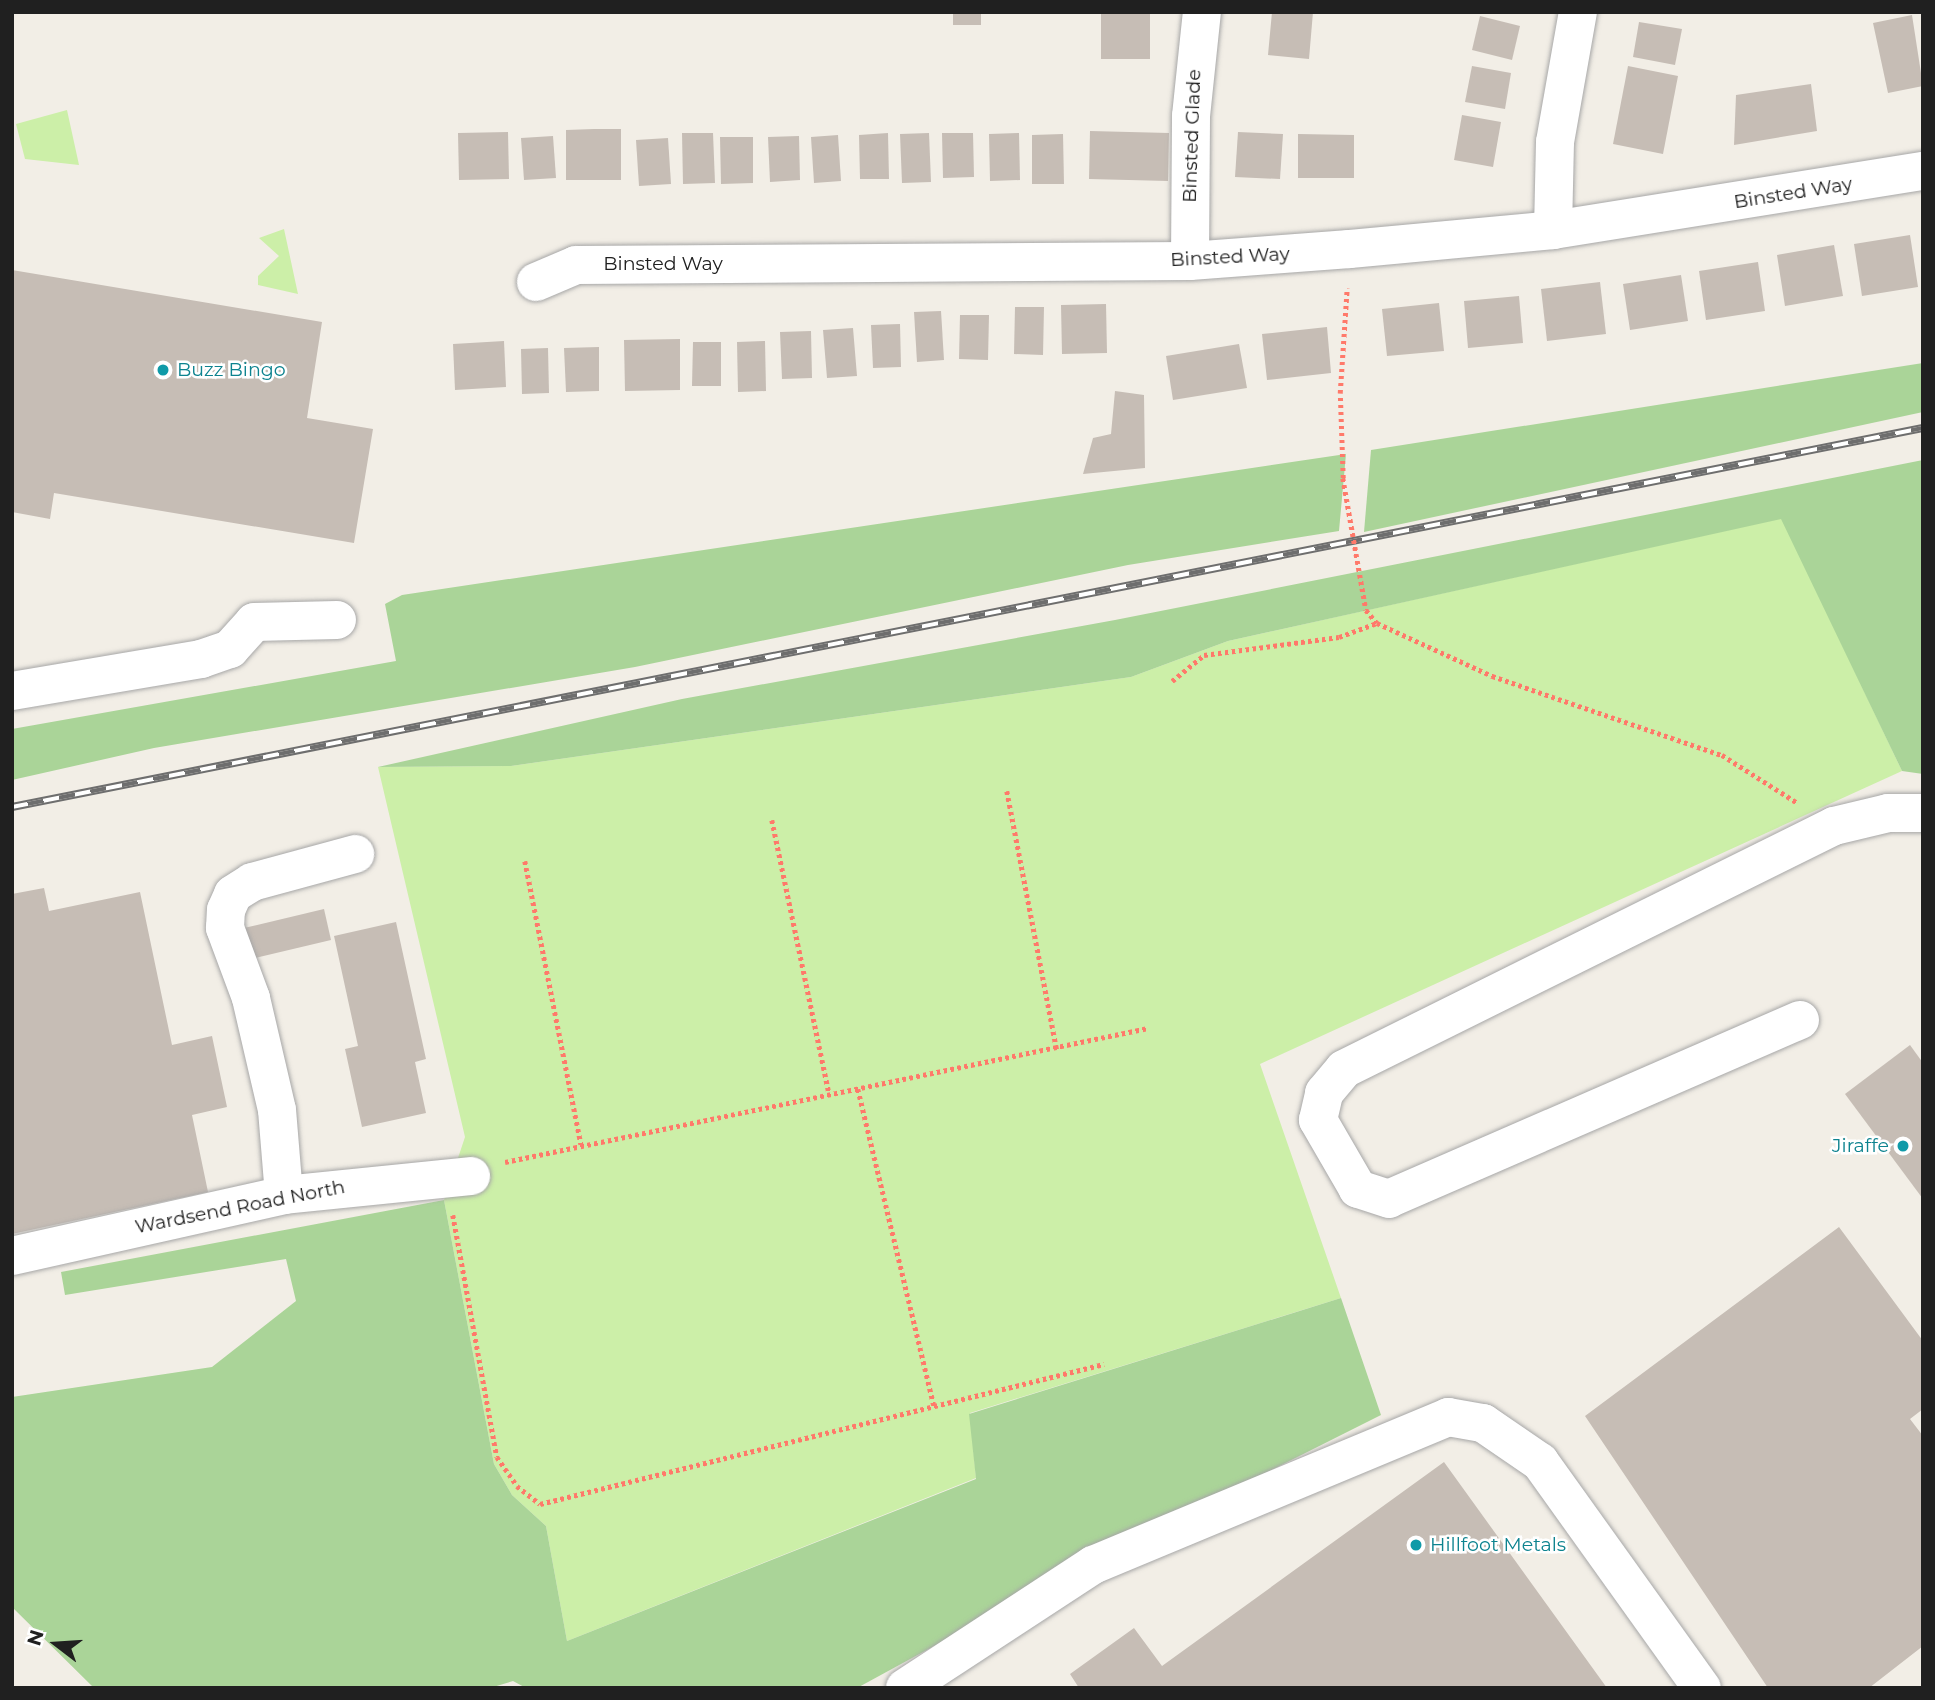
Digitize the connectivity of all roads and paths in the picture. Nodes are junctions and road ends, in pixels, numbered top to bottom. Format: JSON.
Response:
{"nodes":[{"id":1,"x":1202,"y":12,"type":"edge"},
{"id":2,"x":1578,"y":12,"type":"edge"},
{"id":3,"x":1923,"y":171,"type":"edge"},
{"id":4,"x":1553,"y":230,"type":"junction"},
{"id":5,"x":1350,"y":249,"type":"junction"},
{"id":6,"x":1190,"y":261,"type":"junction"},
{"id":7,"x":536,"y":282,"type":"dead end"},
{"id":8,"x":337,"y":620,"type":"dead end"},
{"id":9,"x":1377,"y":623,"type":"junction"},
{"id":10,"x":1172,"y":681,"type":"dead end"},
{"id":11,"x":12,"y":691,"type":"edge"},
{"id":12,"x":1007,"y":791,"type":"dead end"},
{"id":13,"x":1923,"y":813,"type":"edge"},
{"id":14,"x":772,"y":820,"type":"dead end"},
{"id":15,"x":1834,"y":826,"type":"junction"},
{"id":16,"x":355,"y":854,"type":"dead end"},
{"id":17,"x":525,"y":861,"type":"dead end"},
{"id":18,"x":1800,"y":1020,"type":"dead end"},
{"id":19,"x":1148,"y":1028,"type":"dead end"},
{"id":20,"x":1058,"y":1050,"type":"junction"},
{"id":21,"x":858,"y":1089,"type":"junction"},
{"id":22,"x":829,"y":1094,"type":"junction"},
{"id":23,"x":581,"y":1145,"type":"junction"},
{"id":24,"x":459,"y":1178,"type":"junction"},
{"id":25,"x":284,"y":1195,"type":"junction"},
{"id":26,"x":12,"y":1256,"type":"edge"},
{"id":27,"x":1104,"y":1364,"type":"dead end"},
{"id":28,"x":934,"y":1406,"type":"junction"},
{"id":29,"x":905,"y":1688,"type":"edge"},
{"id":30,"x":1702,"y":1688,"type":"edge"}],
"edges":[{"from":1,"to":6,"type":"street","name":"Binsted Glade"},
{"from":2,"to":4,"type":"street"},
{"from":3,"to":4,"type":"street","name":"Binsted Way"},
{"from":4,"to":5,"type":"street","name":"Binsted Way"},
{"from":5,"to":6,"type":"street","name":"Binsted Way"},
{"from":5,"to":9,"type":"path","bridge":true},
{"from":6,"to":7,"type":"street","name":"Binsted Way"},
{"from":8,"to":11,"type":"street"},
{"from":9,"to":10,"type":"path"},
{"from":9,"to":15,"type":"path"},
{"from":12,"to":20,"type":"path"},
{"from":13,"to":15,"type":"street"},
{"from":14,"to":22,"type":"path"},
{"from":15,"to":18,"type":"street"},
{"from":16,"to":25,"type":"street"},
{"from":17,"to":23,"type":"path"},
{"from":19,"to":20,"type":"path"},
{"from":20,"to":21,"type":"path"},
{"from":21,"to":22,"type":"path"},
{"from":21,"to":28,"type":"path"},
{"from":22,"to":23,"type":"path"},
{"from":23,"to":24,"type":"path"},
{"from":24,"to":25,"type":"street","name":"Wardsend Road North"},
{"from":24,"to":28,"type":"path"},
{"from":25,"to":26,"type":"street","name":"Wardsend Road North"},
{"from":27,"to":28,"type":"path"},
{"from":29,"to":30,"type":"street"}]}
